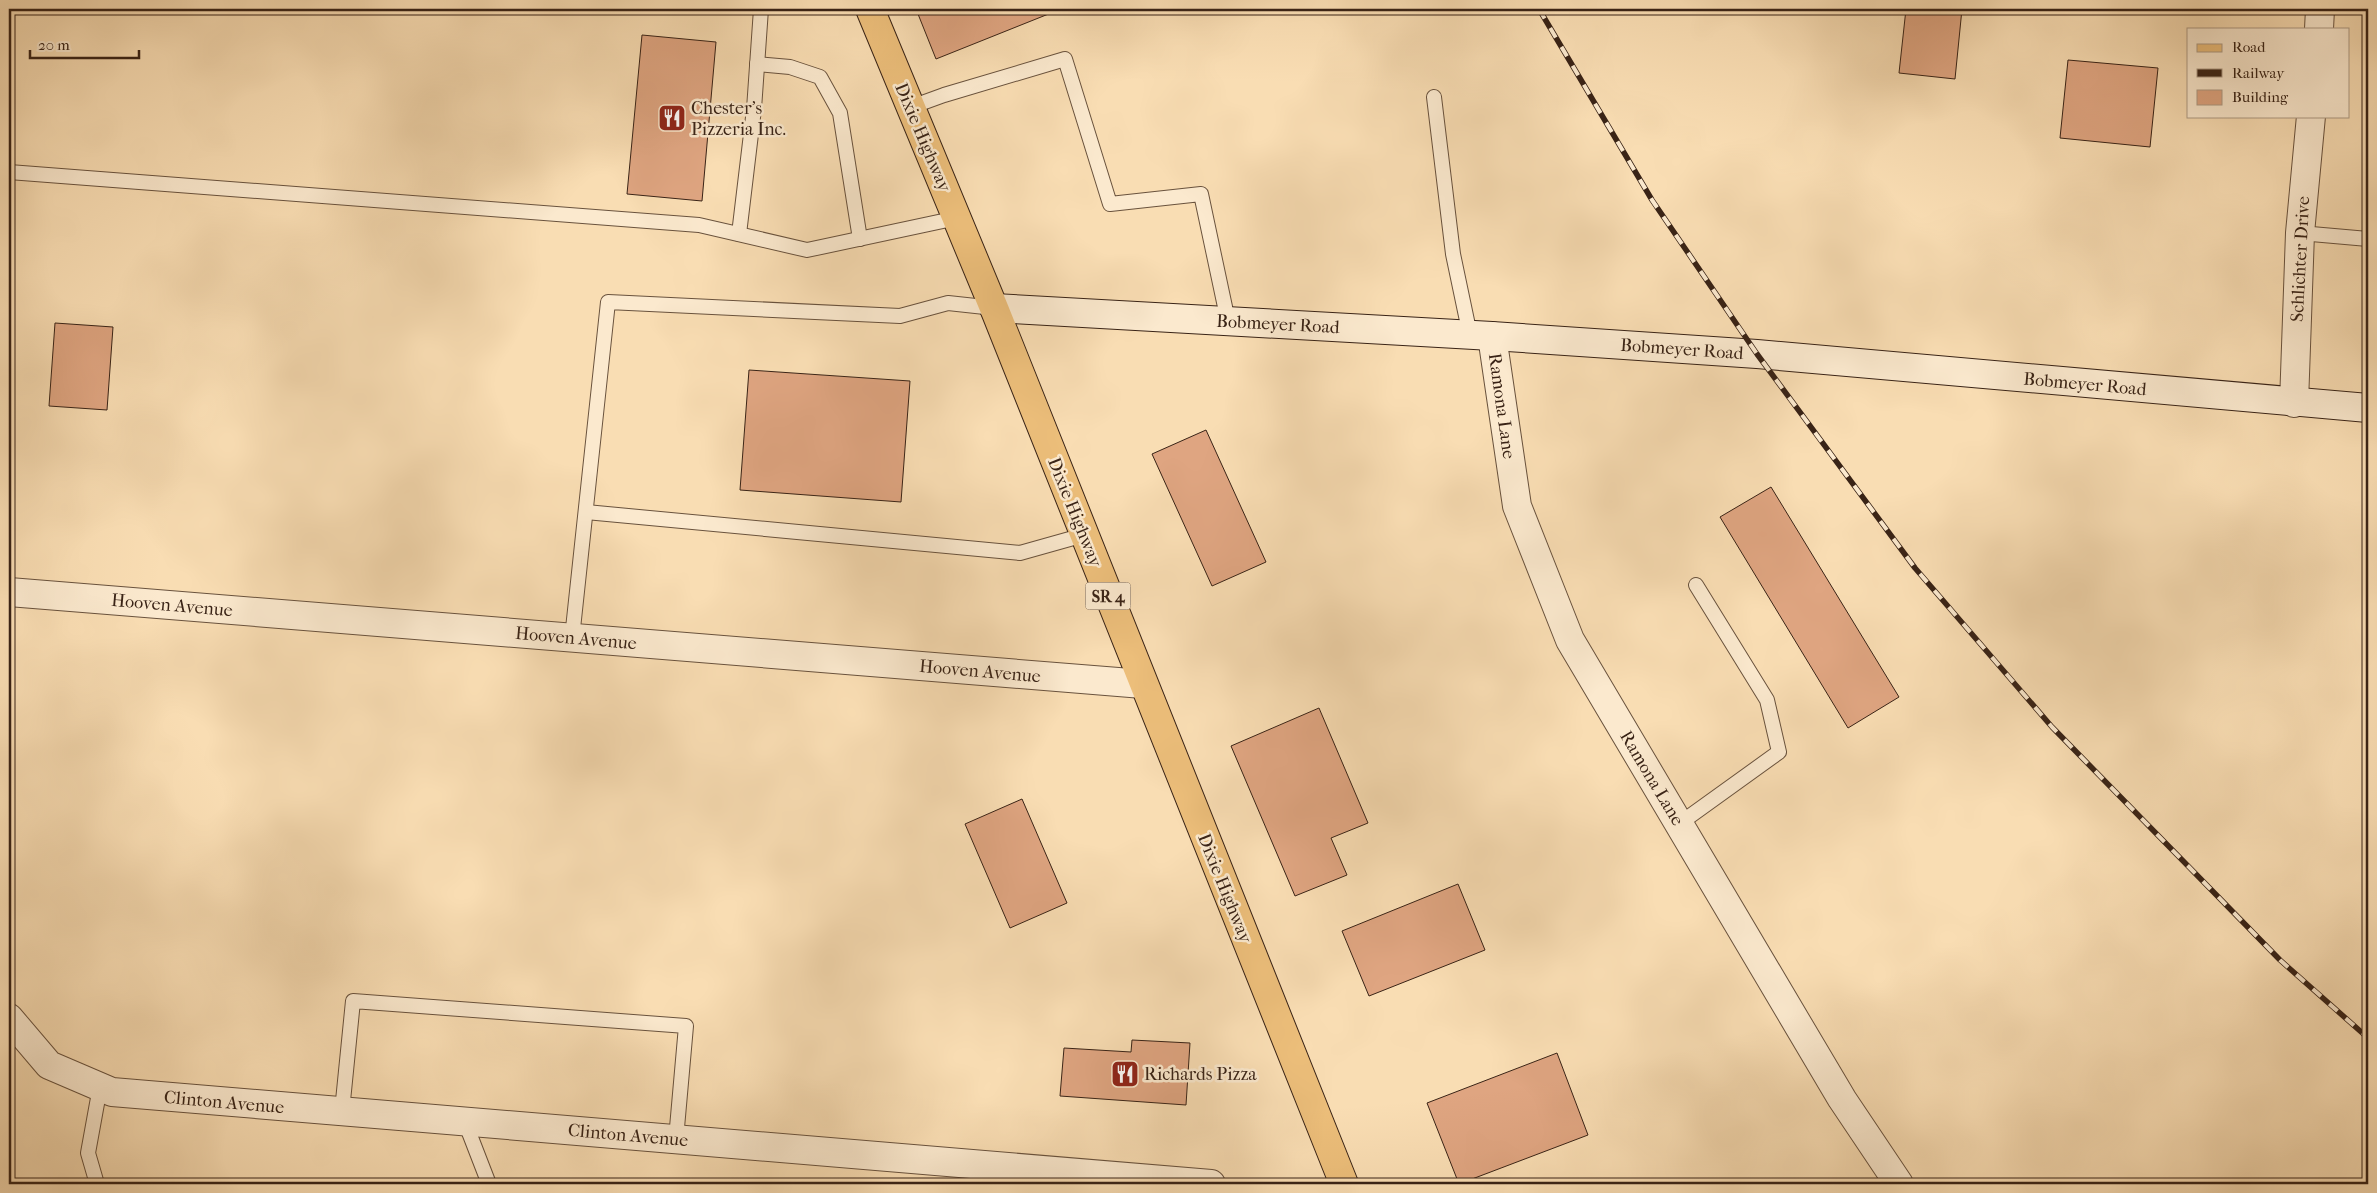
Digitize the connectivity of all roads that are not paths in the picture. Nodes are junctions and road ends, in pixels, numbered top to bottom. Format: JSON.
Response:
{"nodes":[{"id":1,"x":761,"y":9,"type":"edge"},
{"id":2,"x":870,"y":9,"type":"edge"},
{"id":3,"x":2320,"y":9,"type":"edge"},
{"id":4,"x":2319,"y":28,"type":"edge"},
{"id":5,"x":757,"y":64,"type":"junction"},
{"id":6,"x":1434,"y":97,"type":"dead end"},
{"id":7,"x":911,"y":108,"type":"junction"},
{"id":8,"x":2311,"y":118,"type":"edge"},
{"id":9,"x":9,"y":172,"type":"edge"},
{"id":10,"x":957,"y":218,"type":"junction"},
{"id":11,"x":2300,"y":233,"type":"junction"},
{"id":12,"x":739,"y":234,"type":"junction"},
{"id":13,"x":2368,"y":238,"type":"edge"},
{"id":14,"x":860,"y":239,"type":"junction"},
{"id":15,"x":994,"y":308,"type":"junction"},
{"id":16,"x":1228,"y":321,"type":"junction"},
{"id":17,"x":1481,"y":335,"type":"junction"},
{"id":18,"x":2294,"y":403,"type":"junction"},
{"id":19,"x":2368,"y":408,"type":"edge"},
{"id":20,"x":586,"y":512,"type":"junction"},
{"id":21,"x":1084,"y":535,"type":"junction"},
{"id":22,"x":1696,"y":585,"type":"dead end"},
{"id":23,"x":9,"y":592,"type":"edge"},
{"id":24,"x":572,"y":638,"type":"junction"},
{"id":25,"x":1143,"y":684,"type":"junction"},
{"id":26,"x":1679,"y":824,"type":"junction"},
{"id":27,"x":9,"y":1018,"type":"edge"},
{"id":28,"x":100,"y":1087,"type":"junction"},
{"id":29,"x":342,"y":1111,"type":"junction"},
{"id":30,"x":465,"y":1122,"type":"junction"},
{"id":31,"x":676,"y":1139,"type":"junction"},
{"id":32,"x":1110,"y":1180,"type":"edge"},
{"id":33,"x":97,"y":1184,"type":"edge"},
{"id":34,"x":489,"y":1184,"type":"edge"},
{"id":35,"x":1212,"y":1184,"type":"edge"},
{"id":36,"x":1344,"y":1184,"type":"edge"},
{"id":37,"x":1899,"y":1184,"type":"edge"}],
"edges":[{"from":1,"to":5,"type":"lane"},
{"from":2,"to":7,"type":"main road","name":"Dixie Highway","number":"SR 4"},
{"from":3,"to":4,"type":"street"},
{"from":5,"to":12,"type":"lane"},
{"from":5,"to":14,"type":"lane"},
{"from":6,"to":17,"type":"lane"},
{"from":7,"to":10,"type":"main road","name":"Dixie Highway","number":"SR 4"},
{"from":7,"to":16,"type":"lane"},
{"from":8,"to":11,"type":"street","name":"Schlichter Drive"},
{"from":9,"to":12,"type":"lane"},
{"from":10,"to":14,"type":"lane"},
{"from":10,"to":15,"type":"main road","name":"Dixie Highway","number":"SR 4"},
{"from":11,"to":13,"type":"lane"},
{"from":11,"to":18,"type":"street","name":"Schlichter Drive"},
{"from":12,"to":14,"type":"lane"},
{"from":15,"to":16,"type":"street","name":"Bobmeyer Road"},
{"from":15,"to":20,"type":"lane"},
{"from":15,"to":21,"type":"main road","name":"Dixie Highway","number":"SR 4"},
{"from":16,"to":17,"type":"street","name":"Bobmeyer Road"},
{"from":17,"to":18,"type":"street","name":"Bobmeyer Road"},
{"from":17,"to":26,"type":"street","name":"Ramona Lane"},
{"from":18,"to":19,"type":"street","name":"Bobmeyer Road"},
{"from":20,"to":21,"type":"lane"},
{"from":20,"to":24,"type":"lane"},
{"from":21,"to":25,"type":"main road","name":"Dixie Highway","number":"SR 4"},
{"from":22,"to":26,"type":"lane"},
{"from":23,"to":24,"type":"street","name":"Hooven Avenue"},
{"from":24,"to":25,"type":"street","name":"Hooven Avenue"},
{"from":25,"to":36,"type":"main road","name":"Dixie Highway","number":"SR 4"},
{"from":26,"to":37,"type":"street","name":"Ramona Lane"},
{"from":27,"to":28,"type":"street","name":"Clinton Avenue"},
{"from":28,"to":29,"type":"street","name":"Clinton Avenue"},
{"from":28,"to":33,"type":"lane"},
{"from":29,"to":30,"type":"street","name":"Clinton Avenue"},
{"from":29,"to":31,"type":"lane"},
{"from":30,"to":31,"type":"street","name":"Clinton Avenue"},
{"from":30,"to":34,"type":"lane"},
{"from":31,"to":32,"type":"street","name":"Clinton Avenue"},
{"from":32,"to":35,"type":"street","name":"Clinton Avenue"}]}
